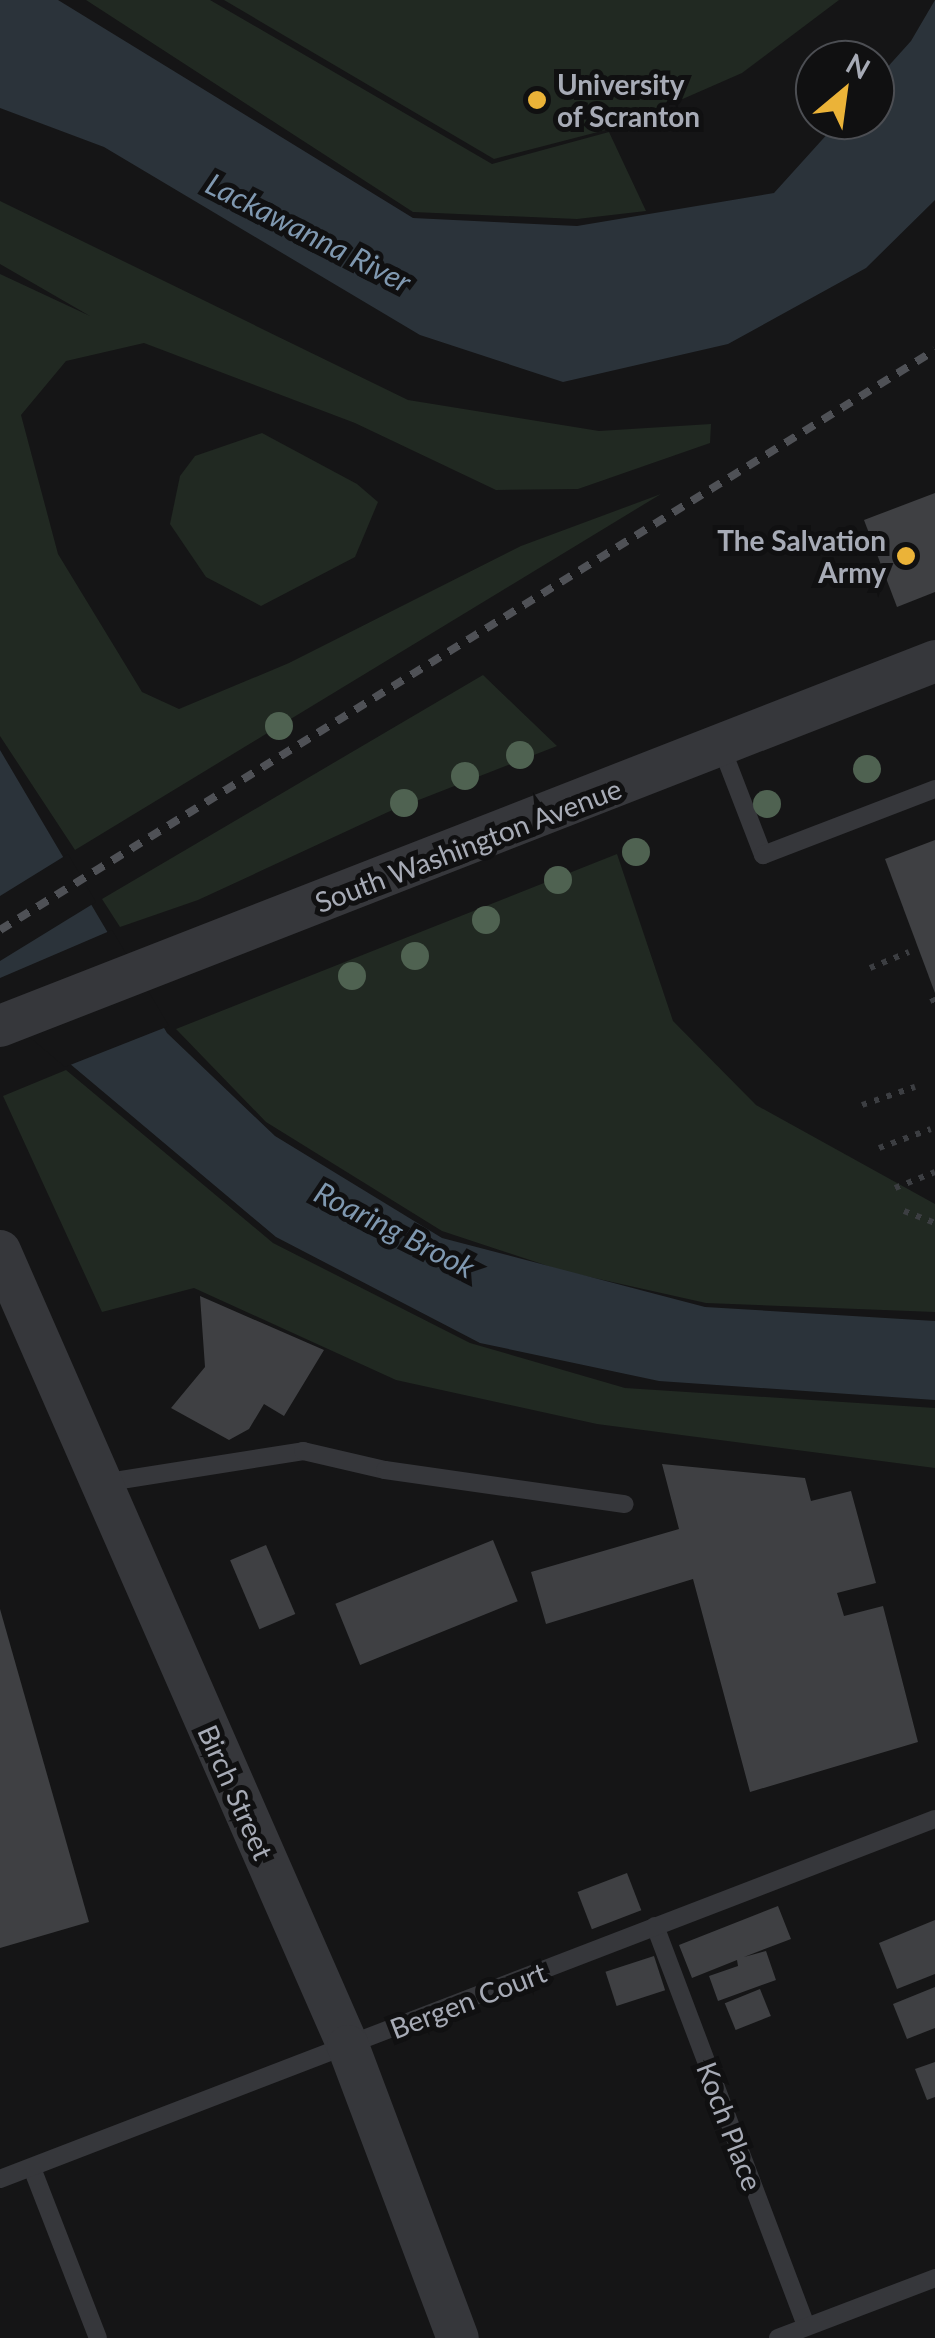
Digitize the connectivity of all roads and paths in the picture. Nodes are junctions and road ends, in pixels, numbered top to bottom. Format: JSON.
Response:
{"nodes":[{"id":1,"x":935,"y":661,"type":"edge"},
{"id":2,"x":721,"y":746,"type":"junction"},
{"id":3,"x":935,"y":789,"type":"edge"},
{"id":4,"x":909,"y":952,"type":"dead end"},
{"id":5,"x":870,"y":968,"type":"dead end"},
{"id":6,"x":0,"y":1026,"type":"edge"},
{"id":7,"x":915,"y":1087,"type":"dead end"},
{"id":8,"x":862,"y":1105,"type":"dead end"},
{"id":9,"x":930,"y":1129,"type":"dead end"},
{"id":10,"x":879,"y":1148,"type":"dead end"},
{"id":11,"x":935,"y":1172,"type":"edge"},
{"id":12,"x":894,"y":1188,"type":"dead end"},
{"id":13,"x":904,"y":1211,"type":"dead end"},
{"id":14,"x":935,"y":1222,"type":"edge"},
{"id":15,"x":0,"y":1252,"type":"edge"},
{"id":16,"x":102,"y":1484,"type":"junction"},
{"id":17,"x":625,"y":1504,"type":"dead end"},
{"id":18,"x":935,"y":1820,"type":"edge"},
{"id":19,"x":655,"y":1926,"type":"junction"},
{"id":20,"x":348,"y":2046,"type":"junction"},
{"id":21,"x":32,"y":2168,"type":"junction"},
{"id":22,"x":0,"y":2179,"type":"edge"},
{"id":23,"x":935,"y":2278,"type":"edge"},
{"id":24,"x":806,"y":2326,"type":"junction"},
{"id":25,"x":98,"y":2338,"type":"edge"},
{"id":26,"x":458,"y":2338,"type":"edge"},
{"id":27,"x":778,"y":2338,"type":"edge"}],
"edges":[{"from":1,"to":2,"type":"street","name":"South Washington Avenue"},
{"from":2,"to":3,"type":"lane"},
{"from":2,"to":6,"type":"street","name":"South Washington Avenue"},
{"from":4,"to":5,"type":"path"},
{"from":7,"to":8,"type":"path"},
{"from":9,"to":10,"type":"path"},
{"from":11,"to":12,"type":"path"},
{"from":13,"to":14,"type":"path"},
{"from":15,"to":16,"type":"street","name":"Birch Street"},
{"from":16,"to":17,"type":"lane"},
{"from":16,"to":20,"type":"street","name":"Birch Street"},
{"from":18,"to":19,"type":"lane","name":"Bergen Court"},
{"from":19,"to":20,"type":"lane","name":"Bergen Court"},
{"from":19,"to":24,"type":"lane","name":"Koch Place"},
{"from":20,"to":21,"type":"lane","name":"Bergen Court"},
{"from":20,"to":26,"type":"street","name":"Birch Street"},
{"from":21,"to":22,"type":"lane","name":"Bergen Court"},
{"from":21,"to":25,"type":"lane"},
{"from":23,"to":24,"type":"lane"},
{"from":24,"to":27,"type":"lane"}]}
